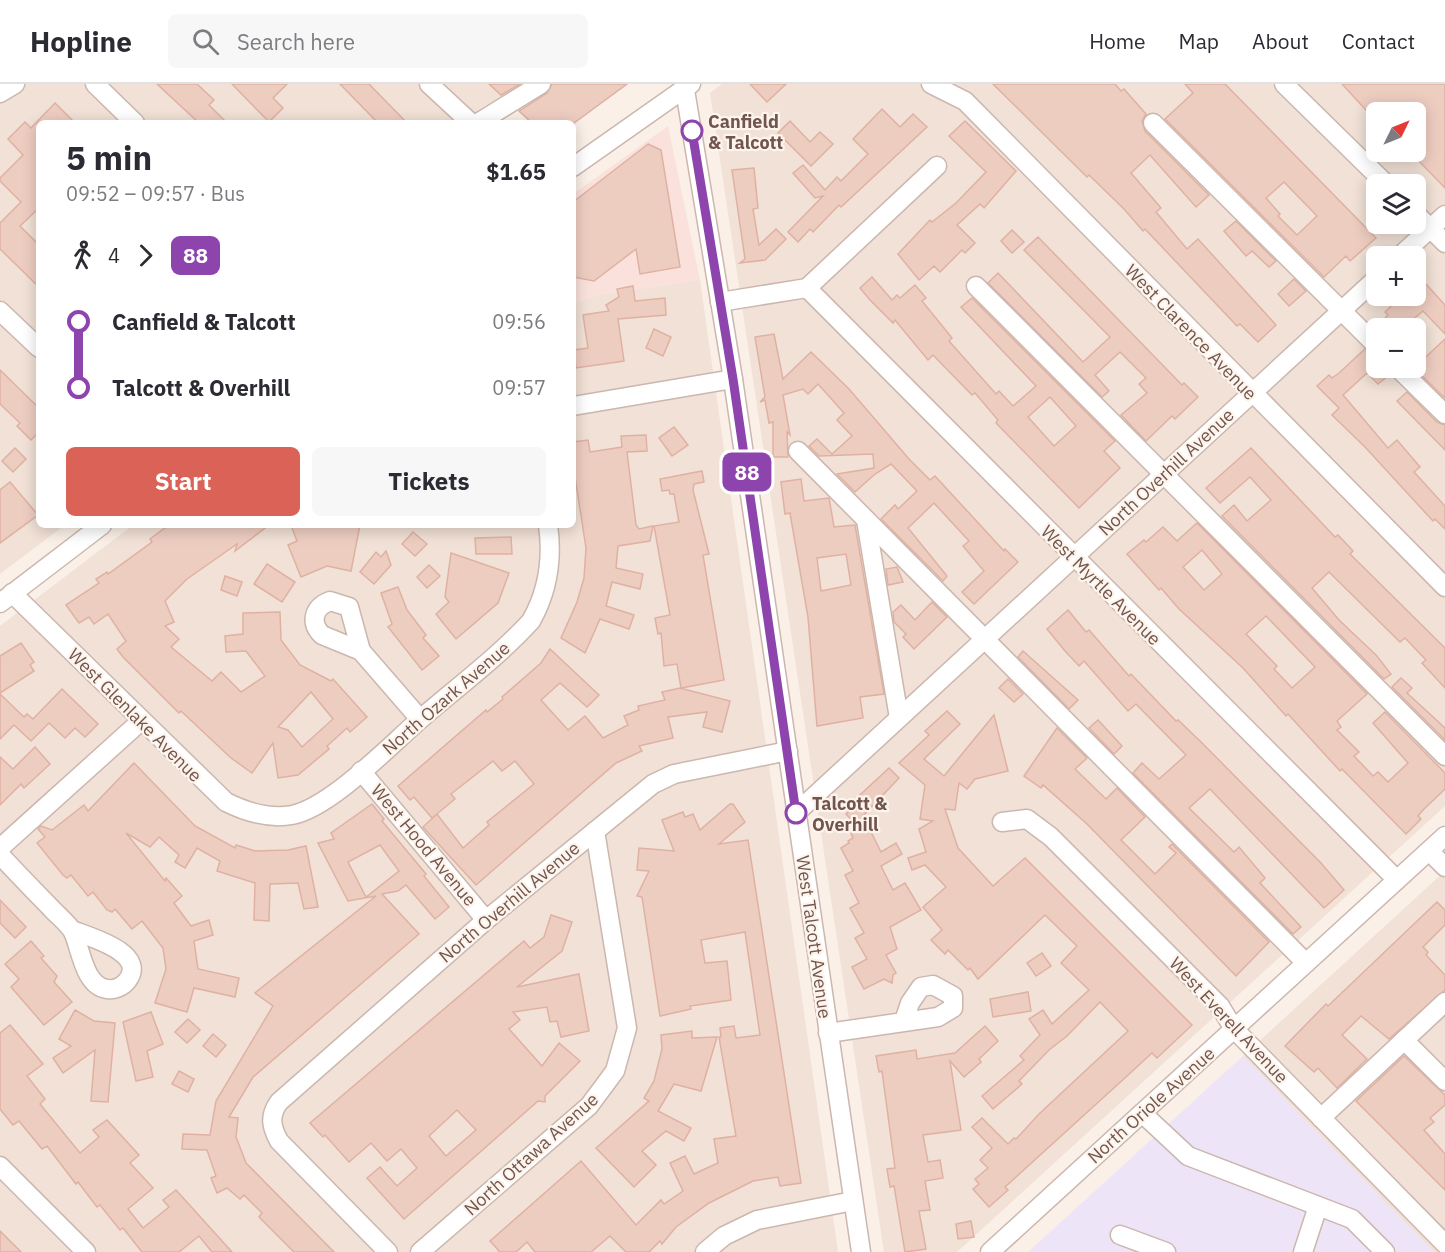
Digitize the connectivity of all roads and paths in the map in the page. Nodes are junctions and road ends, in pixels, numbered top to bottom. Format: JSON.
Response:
{"nodes":[{"id":1,"x":15,"y":84,"type":"edge"},
{"id":2,"x":95,"y":84,"type":"edge"},
{"id":3,"x":429,"y":84,"type":"edge"},
{"id":4,"x":541,"y":84,"type":"edge"},
{"id":5,"x":931,"y":84,"type":"edge"},
{"id":6,"x":1284,"y":84,"type":"edge"},
{"id":7,"x":687,"y":85,"type":"edge"},
{"id":8,"x":0,"y":93,"type":"edge"},
{"id":9,"x":132,"y":120,"type":"edge"},
{"id":10,"x":468,"y":120,"type":"edge"},
{"id":11,"x":483,"y":120,"type":"edge"},
{"id":12,"x":1153,"y":123,"type":"dead end"},
{"id":13,"x":576,"y":165,"type":"edge"},
{"id":14,"x":937,"y":166,"type":"dead end"},
{"id":15,"x":1376,"y":174,"type":"edge"},
{"id":16,"x":1445,"y":215,"type":"edge"},
{"id":17,"x":1426,"y":225,"type":"edge"},
{"id":18,"x":1430,"y":229,"type":"junction"},
{"id":19,"x":1445,"y":243,"type":"edge"},
{"id":20,"x":1411,"y":246,"type":"edge"},
{"id":21,"x":976,"y":286,"type":"dead end"},
{"id":22,"x":807,"y":288,"type":"junction"},
{"id":23,"x":1366,"y":288,"type":"edge"},
{"id":24,"x":720,"y":302,"type":"junction"},
{"id":25,"x":0,"y":311,"type":"edge"},
{"id":26,"x":1341,"y":311,"type":"junction"},
{"id":27,"x":1366,"y":335,"type":"edge"},
{"id":28,"x":36,"y":345,"type":"edge"},
{"id":29,"x":1408,"y":378,"type":"edge"},
{"id":30,"x":733,"y":379,"type":"junction"},
{"id":31,"x":1251,"y":394,"type":"junction"},
{"id":32,"x":576,"y":405,"type":"edge"},
{"id":33,"x":1445,"y":414,"type":"edge"},
{"id":34,"x":798,"y":451,"type":"dead end"},
{"id":35,"x":1163,"y":475,"type":"junction"},
{"id":36,"x":867,"y":520,"type":"junction"},
{"id":37,"x":98,"y":528,"type":"edge"},
{"id":38,"x":548,"y":528,"type":"edge"},
{"id":39,"x":1074,"y":557,"type":"junction"},
{"id":40,"x":1445,"y":587,"type":"edge"},
{"id":41,"x":6,"y":598,"type":"edge"},
{"id":42,"x":985,"y":639,"type":"junction"},
{"id":43,"x":362,"y":651,"type":"dead end"},
{"id":44,"x":899,"y":718,"type":"junction"},
{"id":45,"x":420,"y":719,"type":"junction"},
{"id":46,"x":141,"y":721,"type":"junction"},
{"id":47,"x":788,"y":751,"type":"junction"},
{"id":48,"x":1445,"y":756,"type":"edge"},
{"id":49,"x":362,"y":771,"type":"junction"},
{"id":50,"x":796,"y":813,"type":"junction"},
{"id":51,"x":272,"y":816,"type":"joint"},
{"id":52,"x":1002,"y":822,"type":"dead end"},
{"id":53,"x":595,"y":831,"type":"junction"},
{"id":54,"x":1445,"y":836,"type":"edge"},
{"id":55,"x":0,"y":848,"type":"edge"},
{"id":56,"x":1429,"y":850,"type":"junction"},
{"id":57,"x":0,"y":855,"type":"edge"},
{"id":58,"x":1445,"y":867,"type":"edge"},
{"id":59,"x":1397,"y":880,"type":"junction"},
{"id":60,"x":486,"y":920,"type":"junction"},
{"id":61,"x":72,"y":930,"type":"dead end"},
{"id":62,"x":1306,"y":963,"type":"junction"},
{"id":63,"x":1445,"y":1002,"type":"edge"},
{"id":64,"x":904,"y":1021,"type":"dead end"},
{"id":65,"x":1234,"y":1029,"type":"junction"},
{"id":66,"x":828,"y":1033,"type":"junction"},
{"id":67,"x":1404,"y":1040,"type":"junction"},
{"id":68,"x":1445,"y":1081,"type":"edge"},
{"id":69,"x":1142,"y":1113,"type":"junction"},
{"id":70,"x":1321,"y":1118,"type":"junction"},
{"id":71,"x":2,"y":1172,"type":"edge"},
{"id":72,"x":853,"y":1201,"type":"junction"},
{"id":73,"x":1318,"y":1206,"type":"junction"},
{"id":74,"x":1120,"y":1235,"type":"dead end"},
{"id":75,"x":1445,"y":1244,"type":"edge"},
{"id":76,"x":86,"y":1252,"type":"edge"},
{"id":77,"x":388,"y":1252,"type":"edge"},
{"id":78,"x":420,"y":1252,"type":"edge"},
{"id":79,"x":705,"y":1252,"type":"edge"},
{"id":80,"x":861,"y":1252,"type":"edge"},
{"id":81,"x":990,"y":1252,"type":"edge"},
{"id":82,"x":1166,"y":1252,"type":"edge"},
{"id":83,"x":1303,"y":1252,"type":"edge"},
{"id":84,"x":1385,"y":1252,"type":"edge"}],
"edges":[{"from":1,"to":8,"type":"street"},
{"from":2,"to":9,"type":"street"},
{"from":3,"to":10,"type":"street"},
{"from":4,"to":11,"type":"street"},
{"from":5,"to":31,"type":"street","name":"West Clarence Avenue"},
{"from":6,"to":15,"type":"street"},
{"from":7,"to":13,"type":"street"},
{"from":7,"to":24,"type":"street","name":"West Talcott Avenue"},
{"from":12,"to":26,"type":"street"},
{"from":14,"to":22,"type":"street"},
{"from":16,"to":18,"type":"street"},
{"from":17,"to":18,"type":"street"},
{"from":18,"to":19,"type":"street"},
{"from":18,"to":20,"type":"street"},
{"from":21,"to":35,"type":"street"},
{"from":22,"to":24,"type":"street"},
{"from":22,"to":39,"type":"street","name":"West Myrtle Avenue"},
{"from":23,"to":26,"type":"street","name":"North Overhill Avenue"},
{"from":24,"to":30,"type":"street","name":"West Talcott Avenue"},
{"from":25,"to":28,"type":"street"},
{"from":26,"to":27,"type":"street"},
{"from":26,"to":31,"type":"street","name":"North Overhill Avenue"},
{"from":29,"to":33,"type":"street"},
{"from":30,"to":32,"type":"street"},
{"from":30,"to":47,"type":"street","name":"West Talcott Avenue"},
{"from":31,"to":35,"type":"street","name":"North Overhill Avenue"},
{"from":31,"to":40,"type":"street","name":"West Clarence Avenue"},
{"from":34,"to":36,"type":"street"},
{"from":35,"to":39,"type":"street","name":"North Overhill Avenue"},
{"from":35,"to":48,"type":"street"},
{"from":36,"to":42,"type":"street"},
{"from":36,"to":44,"type":"street"},
{"from":37,"to":41,"type":"street"},
{"from":38,"to":45,"type":"street","name":"North Ozark Avenue"},
{"from":39,"to":42,"type":"street","name":"North Overhill Avenue"},
{"from":39,"to":59,"type":"street","name":"West Myrtle Avenue"},
{"from":41,"to":46,"type":"street","name":"West Glenlake Avenue"},
{"from":42,"to":44,"type":"street","name":"North Overhill Avenue"},
{"from":42,"to":62,"type":"street"},
{"from":43,"to":45,"type":"street"},
{"from":44,"to":50,"type":"street","name":"North Overhill Avenue"},
{"from":45,"to":49,"type":"street","name":"North Ozark Avenue"},
{"from":46,"to":51,"type":"street","name":"West Glenlake Avenue"},
{"from":46,"to":55,"type":"street"},
{"from":47,"to":50,"type":"street","name":"West Talcott Avenue"},
{"from":47,"to":53,"type":"street","name":"North Overhill Avenue"},
{"from":49,"to":51,"type":"street","name":"North Ozark Avenue"},
{"from":49,"to":60,"type":"street","name":"West Hood Avenue"},
{"from":50,"to":66,"type":"street","name":"West Talcott Avenue"},
{"from":52,"to":65,"type":"street","name":"West Everell Avenue"},
{"from":53,"to":60,"type":"street","name":"North Overhill Avenue"},
{"from":53,"to":78,"type":"street","name":"North Ottawa Avenue"},
{"from":54,"to":56,"type":"street","name":"North Oriole Avenue"},
{"from":56,"to":58,"type":"street"},
{"from":56,"to":59,"type":"street","name":"North Oriole Avenue"},
{"from":57,"to":61,"type":"street"},
{"from":59,"to":62,"type":"street","name":"North Oriole Avenue"},
{"from":60,"to":77,"type":"street","name":"North Overhill Avenue"},
{"from":62,"to":65,"type":"street","name":"North Oriole Avenue"},
{"from":63,"to":67,"type":"street"},
{"from":64,"to":66,"type":"street"},
{"from":65,"to":69,"type":"street","name":"North Oriole Avenue"},
{"from":65,"to":70,"type":"street","name":"West Everell Avenue"},
{"from":66,"to":72,"type":"street","name":"West Talcott Avenue"},
{"from":67,"to":68,"type":"street"},
{"from":67,"to":70,"type":"street"},
{"from":69,"to":73,"type":"street"},
{"from":69,"to":81,"type":"street","name":"North Oriole Avenue"},
{"from":70,"to":75,"type":"street","name":"West Everell Avenue"},
{"from":71,"to":76,"type":"street"},
{"from":72,"to":79,"type":"street"},
{"from":72,"to":80,"type":"street","name":"West Talcott Avenue"},
{"from":73,"to":83,"type":"street"},
{"from":73,"to":84,"type":"street"},
{"from":74,"to":82,"type":"street"}]}
